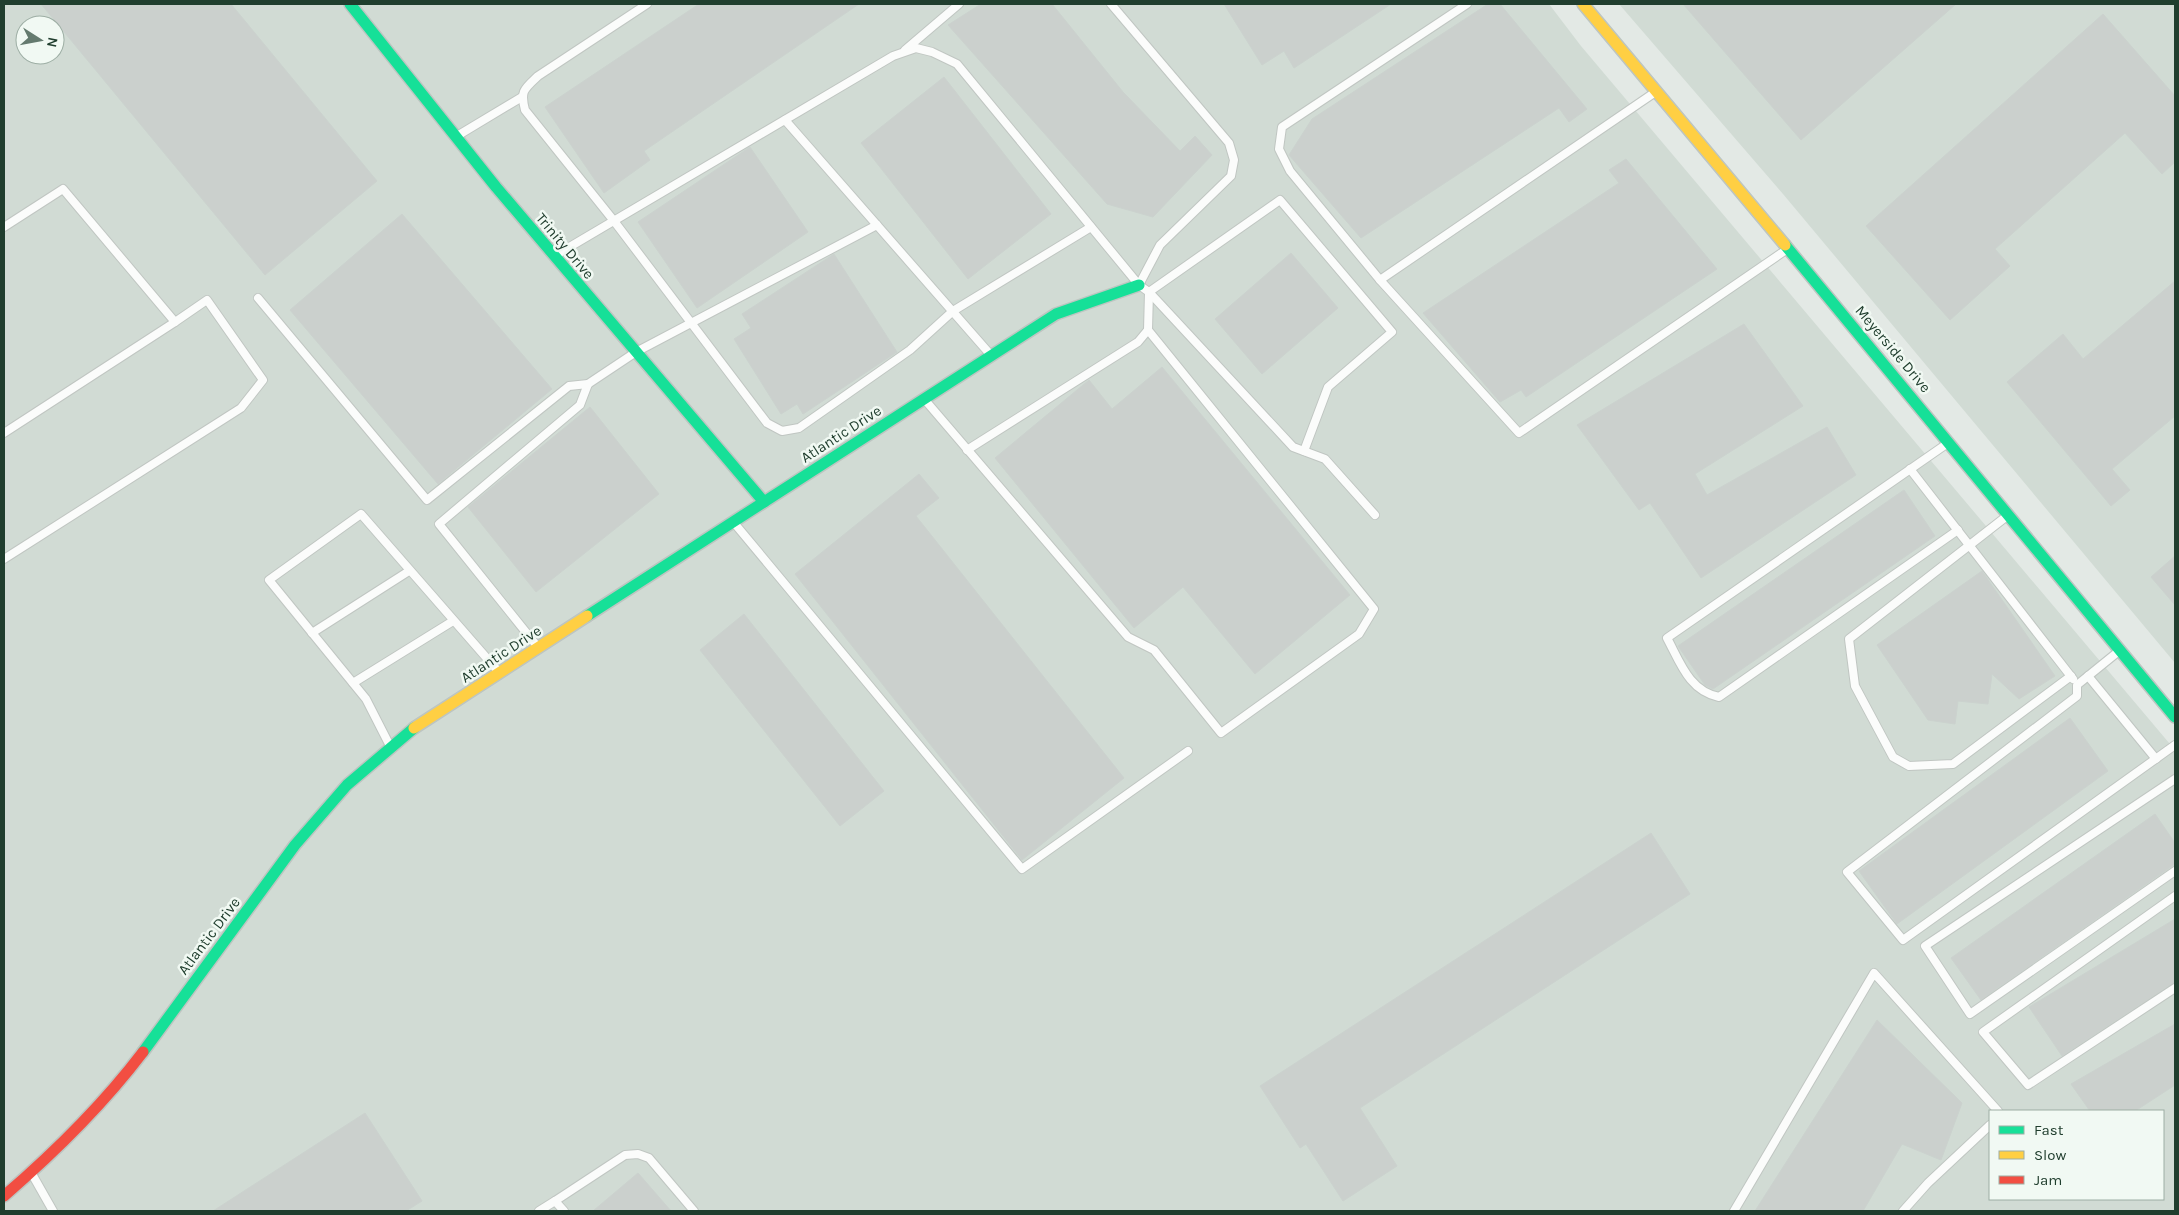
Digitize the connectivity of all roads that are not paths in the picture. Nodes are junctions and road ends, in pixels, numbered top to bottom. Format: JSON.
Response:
{"nodes":[{"id":1,"x":350,"y":4,"type":"edge"},
{"id":2,"x":647,"y":4,"type":"edge"},
{"id":3,"x":959,"y":4,"type":"edge"},
{"id":4,"x":1111,"y":4,"type":"edge"},
{"id":5,"x":1467,"y":4,"type":"edge"},
{"id":6,"x":1583,"y":4,"type":"edge"},
{"id":7,"x":902,"y":53,"type":"junction"},
{"id":8,"x":1657,"y":90,"type":"junction"},
{"id":9,"x":522,"y":97,"type":"junction"},
{"id":10,"x":784,"y":120,"type":"junction"},
{"id":11,"x":456,"y":137,"type":"junction"},
{"id":12,"x":614,"y":221,"type":"junction"},
{"id":13,"x":877,"y":225,"type":"junction"},
{"id":14,"x":4,"y":226,"type":"edge"},
{"id":15,"x":1092,"y":227,"type":"junction"},
{"id":16,"x":1788,"y":248,"type":"junction"},
{"id":17,"x":554,"y":256,"type":"junction"},
{"id":18,"x":1380,"y":280,"type":"junction"},
{"id":19,"x":1139,"y":285,"type":"junction"},
{"id":20,"x":1149,"y":292,"type":"junction"},
{"id":21,"x":258,"y":298,"type":"dead end"},
{"id":22,"x":952,"y":311,"type":"junction"},
{"id":23,"x":175,"y":322,"type":"junction"},
{"id":24,"x":691,"y":323,"type":"junction"},
{"id":25,"x":1148,"y":330,"type":"junction"},
{"id":26,"x":636,"y":352,"type":"junction"},
{"id":27,"x":992,"y":356,"type":"junction"},
{"id":28,"x":588,"y":384,"type":"junction"},
{"id":29,"x":924,"y":399,"type":"junction"},
{"id":30,"x":4,"y":433,"type":"edge"},
{"id":31,"x":1949,"y":442,"type":"junction"},
{"id":32,"x":967,"y":450,"type":"junction"},
{"id":33,"x":1304,"y":451,"type":"junction"},
{"id":34,"x":1910,"y":469,"type":"junction"},
{"id":35,"x":764,"y":502,"type":"junction"},
{"id":36,"x":1375,"y":515,"type":"dead end"},
{"id":37,"x":2008,"y":515,"type":"junction"},
{"id":38,"x":733,"y":522,"type":"junction"},
{"id":39,"x":1958,"y":530,"type":"junction"},
{"id":40,"x":1970,"y":545,"type":"junction"},
{"id":41,"x":4,"y":559,"type":"edge"},
{"id":42,"x":409,"y":571,"type":"junction"},
{"id":43,"x":453,"y":621,"type":"junction"},
{"id":44,"x":312,"y":633,"type":"junction"},
{"id":45,"x":539,"y":647,"type":"junction"},
{"id":46,"x":2120,"y":650,"type":"junction"},
{"id":47,"x":499,"y":673,"type":"junction"},
{"id":48,"x":2070,"y":676,"type":"junction"},
{"id":49,"x":2088,"y":676,"type":"junction"},
{"id":50,"x":353,"y":682,"type":"junction"},
{"id":51,"x":2077,"y":685,"type":"junction"},
{"id":52,"x":2175,"y":717,"type":"edge"},
{"id":53,"x":2175,"y":745,"type":"edge"},
{"id":54,"x":391,"y":747,"type":"junction"},
{"id":55,"x":1188,"y":751,"type":"dead end"},
{"id":56,"x":2156,"y":759,"type":"junction"},
{"id":57,"x":2175,"y":779,"type":"edge"},
{"id":58,"x":2175,"y":871,"type":"edge"},
{"id":59,"x":2175,"y":896,"type":"edge"},
{"id":60,"x":2175,"y":988,"type":"edge"},
{"id":61,"x":1997,"y":1110,"type":"edge"},
{"id":62,"x":1989,"y":1126,"type":"edge"},
{"id":63,"x":32,"y":1174,"type":"junction"},
{"id":64,"x":4,"y":1196,"type":"edge"},
{"id":65,"x":555,"y":1201,"type":"junction"},
{"id":66,"x":53,"y":1211,"type":"edge"},
{"id":67,"x":539,"y":1211,"type":"edge"},
{"id":68,"x":564,"y":1211,"type":"edge"},
{"id":69,"x":694,"y":1211,"type":"edge"},
{"id":70,"x":1734,"y":1211,"type":"edge"},
{"id":71,"x":1903,"y":1211,"type":"edge"}],
"edges":[{"from":1,"to":11,"type":"street","name":"Trinity Drive"},
{"from":2,"to":9,"type":"lane"},
{"from":3,"to":7,"type":"lane"},
{"from":4,"to":19,"type":"lane"},
{"from":5,"to":18,"type":"lane"},
{"from":6,"to":8,"type":"street","name":"Meyerside Drive"},
{"from":7,"to":10,"type":"lane"},
{"from":7,"to":15,"type":"lane"},
{"from":8,"to":16,"type":"street","name":"Meyerside Drive"},
{"from":8,"to":18,"type":"lane"},
{"from":9,"to":11,"type":"lane"},
{"from":9,"to":12,"type":"lane"},
{"from":10,"to":12,"type":"lane"},
{"from":10,"to":13,"type":"lane"},
{"from":11,"to":17,"type":"street","name":"Trinity Drive"},
{"from":12,"to":17,"type":"lane"},
{"from":12,"to":24,"type":"lane"},
{"from":13,"to":22,"type":"lane"},
{"from":13,"to":24,"type":"lane"},
{"from":14,"to":23,"type":"lane"},
{"from":15,"to":19,"type":"lane"},
{"from":15,"to":22,"type":"lane"},
{"from":16,"to":18,"type":"lane"},
{"from":16,"to":31,"type":"street","name":"Meyerside Drive"},
{"from":17,"to":26,"type":"street","name":"Trinity Drive"},
{"from":19,"to":20,"type":"lane"},
{"from":19,"to":27,"type":"street","name":"Atlantic Drive"},
{"from":20,"to":25,"type":"lane"},
{"from":20,"to":33,"type":"lane"},
{"from":20,"to":33,"type":"lane"},
{"from":21,"to":28,"type":"lane"},
{"from":22,"to":24,"type":"lane"},
{"from":22,"to":27,"type":"lane"},
{"from":23,"to":30,"type":"lane"},
{"from":23,"to":41,"type":"lane"},
{"from":24,"to":26,"type":"lane"},
{"from":25,"to":32,"type":"lane"},
{"from":25,"to":32,"type":"lane"},
{"from":26,"to":28,"type":"lane"},
{"from":26,"to":35,"type":"street","name":"Trinity Drive"},
{"from":27,"to":29,"type":"street","name":"Atlantic Drive"},
{"from":28,"to":45,"type":"lane"},
{"from":29,"to":32,"type":"lane"},
{"from":29,"to":35,"type":"street","name":"Atlantic Drive"},
{"from":31,"to":34,"type":"lane"},
{"from":31,"to":37,"type":"street","name":"Meyerside Drive"},
{"from":33,"to":36,"type":"lane"},
{"from":34,"to":39,"type":"lane"},
{"from":34,"to":39,"type":"lane"},
{"from":35,"to":38,"type":"street","name":"Atlantic Drive"},
{"from":37,"to":40,"type":"lane"},
{"from":37,"to":46,"type":"street","name":"Meyerside Drive"},
{"from":38,"to":45,"type":"street","name":"Atlantic Drive"},
{"from":38,"to":55,"type":"lane"},
{"from":39,"to":40,"type":"lane"},
{"from":40,"to":48,"type":"lane"},
{"from":40,"to":48,"type":"lane"},
{"from":42,"to":43,"type":"lane"},
{"from":42,"to":44,"type":"lane"},
{"from":42,"to":44,"type":"lane"},
{"from":43,"to":47,"type":"lane"},
{"from":43,"to":50,"type":"lane"},
{"from":44,"to":50,"type":"lane"},
{"from":45,"to":47,"type":"street","name":"Atlantic Drive"},
{"from":46,"to":49,"type":"lane"},
{"from":46,"to":52,"type":"street","name":"Meyerside Drive"},
{"from":47,"to":54,"type":"street","name":"Atlantic Drive"},
{"from":48,"to":51,"type":"lane"},
{"from":49,"to":51,"type":"lane"},
{"from":49,"to":56,"type":"lane"},
{"from":50,"to":54,"type":"lane"},
{"from":51,"to":56,"type":"lane"},
{"from":53,"to":56,"type":"lane"},
{"from":54,"to":63,"type":"street","name":"Atlantic Drive"},
{"from":57,"to":58,"type":"lane"},
{"from":59,"to":60,"type":"lane"},
{"from":61,"to":70,"type":"lane"},
{"from":62,"to":71,"type":"lane"},
{"from":63,"to":64,"type":"street","name":"Atlantic Drive"},
{"from":63,"to":66,"type":"lane"},
{"from":65,"to":67,"type":"lane"},
{"from":65,"to":68,"type":"lane"},
{"from":65,"to":69,"type":"lane"}]}
